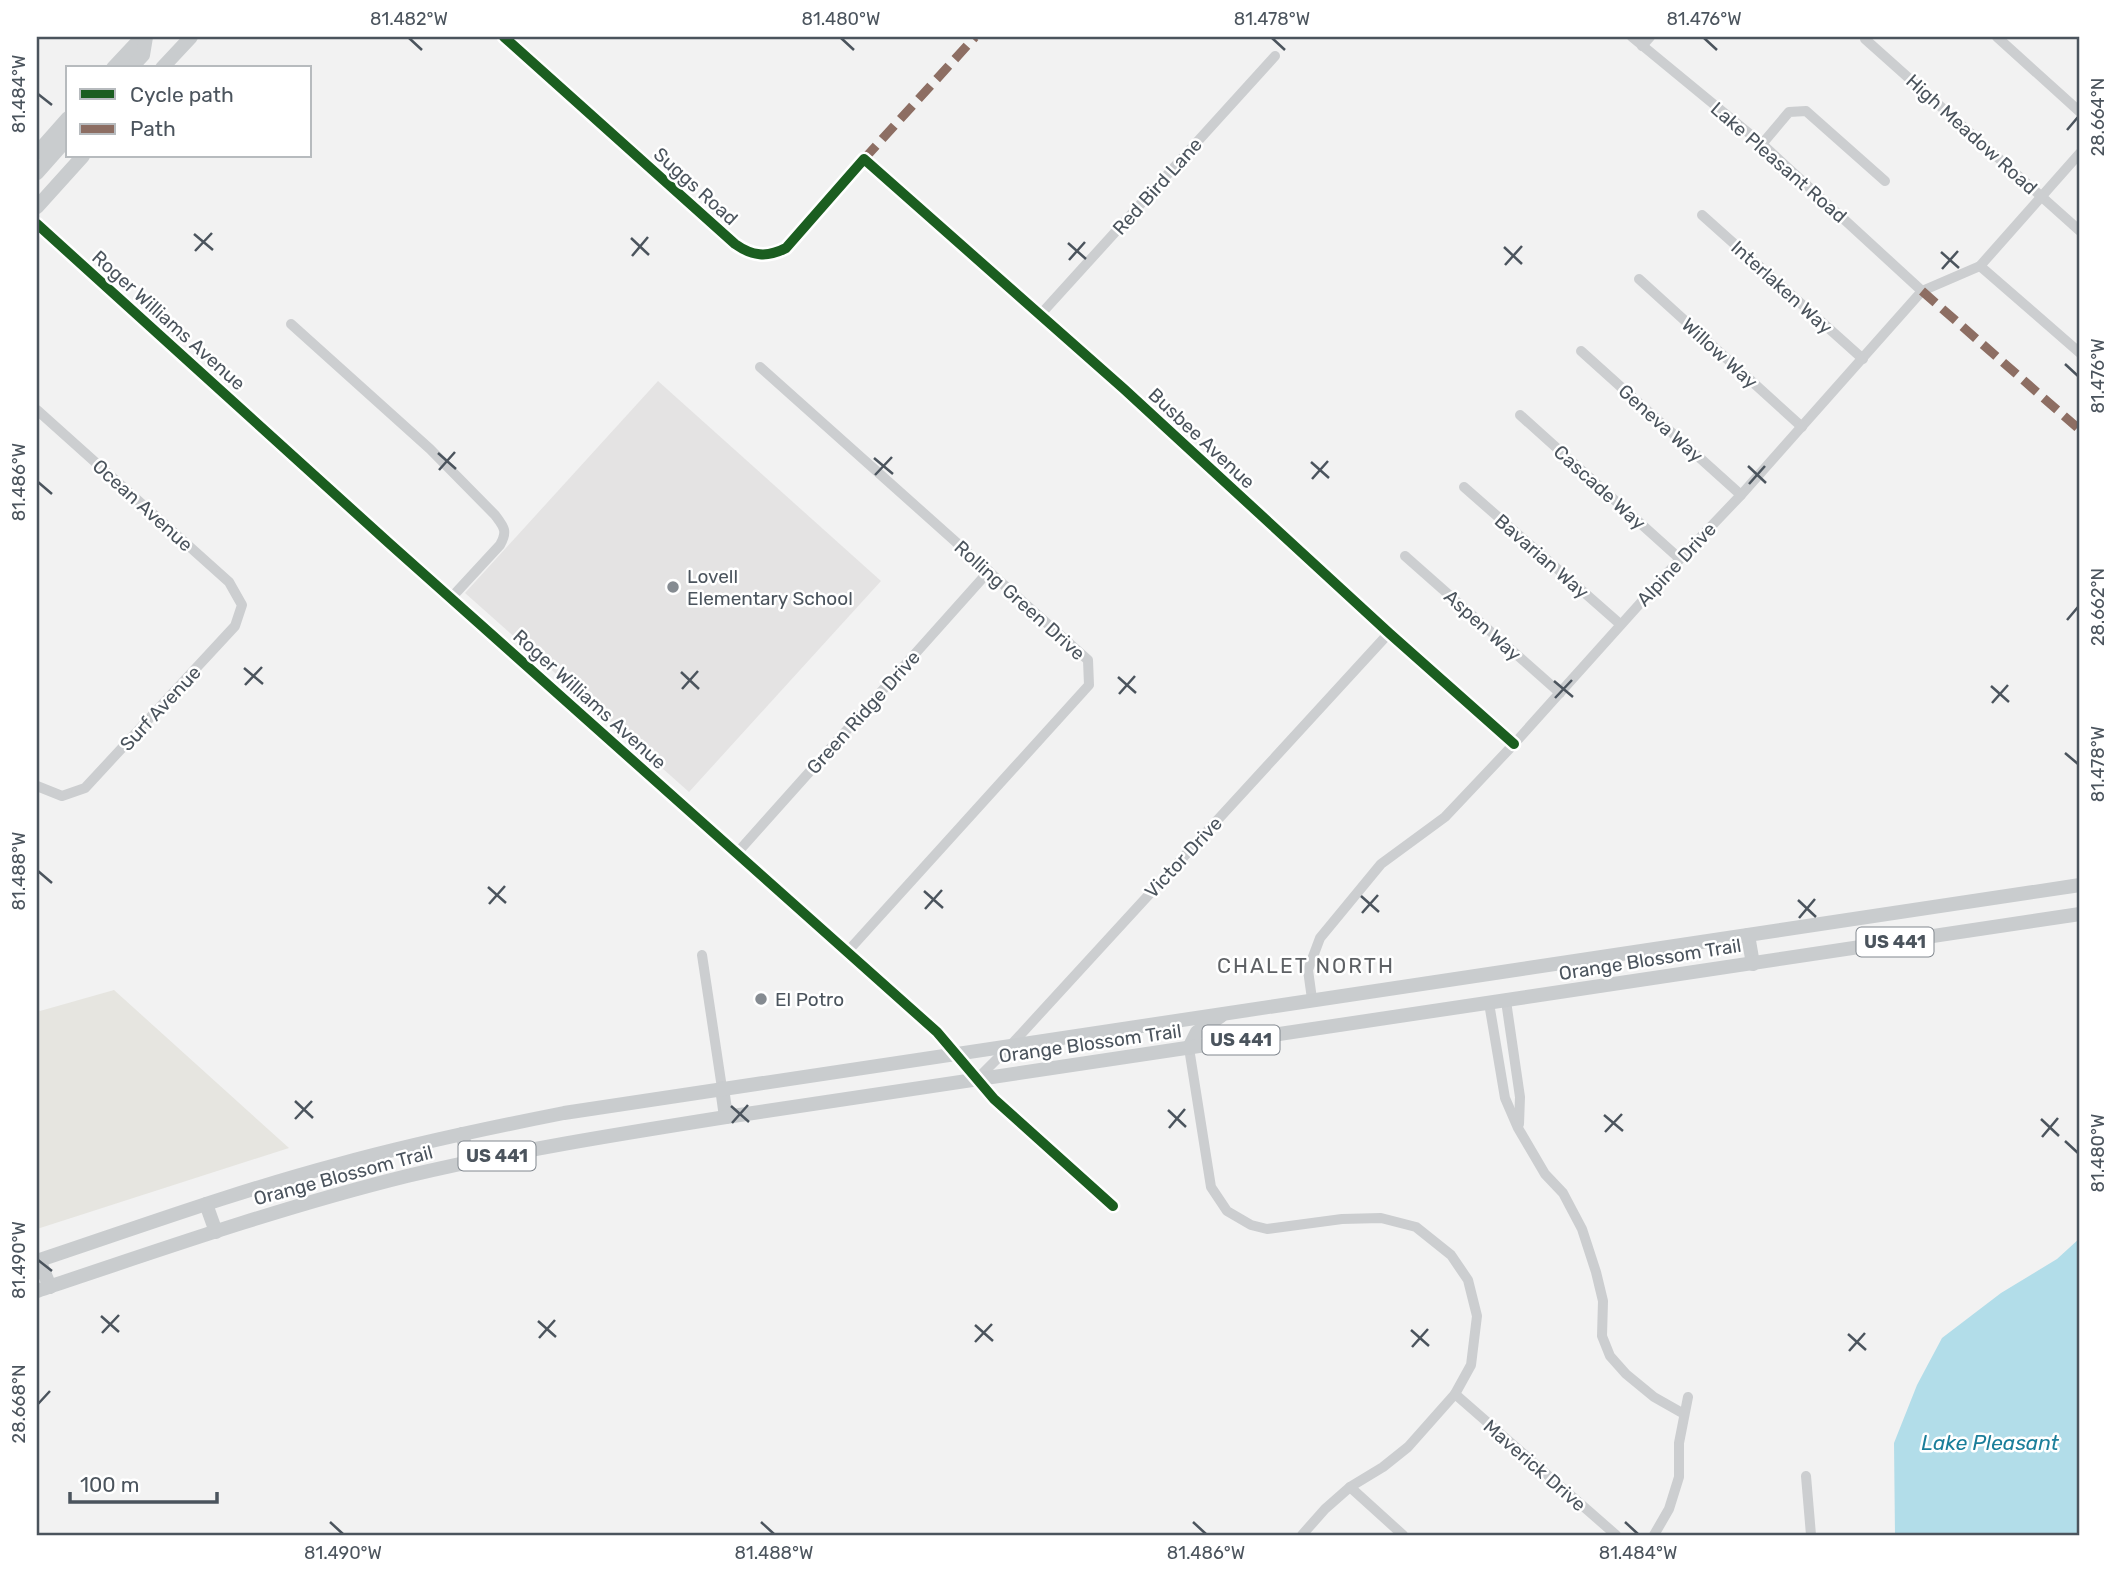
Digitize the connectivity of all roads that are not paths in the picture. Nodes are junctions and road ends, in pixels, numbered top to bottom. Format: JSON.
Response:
{"nodes":[{"id":1,"x":144,"y":37,"type":"edge"},
{"id":2,"x":191,"y":37,"type":"edge"},
{"id":3,"x":504,"y":37,"type":"edge"},
{"id":4,"x":1632,"y":37,"type":"edge"},
{"id":5,"x":1650,"y":37,"type":"edge"},
{"id":6,"x":1997,"y":37,"type":"edge"},
{"id":7,"x":1864,"y":38,"type":"dead end"},
{"id":8,"x":1643,"y":46,"type":"junction"},
{"id":9,"x":1275,"y":57,"type":"dead end"},
{"id":10,"x":115,"y":66,"type":"edge"},
{"id":11,"x":133,"y":66,"type":"edge"},
{"id":12,"x":164,"y":66,"type":"edge"},
{"id":13,"x":2080,"y":112,"type":"edge"},
{"id":14,"x":66,"y":120,"type":"edge"},
{"id":15,"x":66,"y":140,"type":"edge"},
{"id":16,"x":1762,"y":144,"type":"junction"},
{"id":17,"x":37,"y":153,"type":"edge"},
{"id":18,"x":2080,"y":153,"type":"edge"},
{"id":19,"x":81,"y":158,"type":"edge"},
{"id":20,"x":864,"y":159,"type":"joint"},
{"id":21,"x":37,"y":173,"type":"edge"},
{"id":22,"x":1885,"y":181,"type":"dead end"},
{"id":23,"x":2041,"y":195,"type":"junction"},
{"id":24,"x":37,"y":207,"type":"edge"},
{"id":25,"x":1702,"y":215,"type":"dead end"},
{"id":26,"x":37,"y":225,"type":"edge"},
{"id":27,"x":2080,"y":230,"type":"edge"},
{"id":28,"x":1980,"y":266,"type":"junction"},
{"id":29,"x":1639,"y":279,"type":"dead end"},
{"id":30,"x":1922,"y":291,"type":"junction"},
{"id":31,"x":1040,"y":315,"type":"junction"},
{"id":32,"x":291,"y":324,"type":"dead end"},
{"id":33,"x":1581,"y":351,"type":"dead end"},
{"id":34,"x":2080,"y":353,"type":"edge"},
{"id":35,"x":1863,"y":359,"type":"junction"},
{"id":36,"x":760,"y":367,"type":"dead end"},
{"id":37,"x":37,"y":410,"type":"edge"},
{"id":38,"x":1520,"y":415,"type":"dead end"},
{"id":39,"x":1802,"y":427,"type":"junction"},
{"id":40,"x":1464,"y":487,"type":"dead end"},
{"id":41,"x":1741,"y":495,"type":"junction"},
{"id":42,"x":1405,"y":556,"type":"dead end"},
{"id":43,"x":1680,"y":559,"type":"junction"},
{"id":44,"x":989,"y":571,"type":"junction"},
{"id":45,"x":451,"y":598,"type":"junction"},
{"id":46,"x":242,"y":605,"type":"joint"},
{"id":47,"x":1620,"y":624,"type":"junction"},
{"id":48,"x":1388,"y":633,"type":"junction"},
{"id":49,"x":1560,"y":693,"type":"junction"},
{"id":50,"x":1514,"y":744,"type":"junction"},
{"id":51,"x":37,"y":786,"type":"edge"},
{"id":52,"x":737,"y":853,"type":"junction"},
{"id":53,"x":2080,"y":885,"type":"edge"},
{"id":54,"x":2080,"y":915,"type":"edge"},
{"id":55,"x":1748,"y":935,"type":"junction"},
{"id":56,"x":848,"y":951,"type":"junction"},
{"id":57,"x":702,"y":955,"type":"dead end"},
{"id":58,"x":1753,"y":964,"type":"junction"},
{"id":59,"x":1311,"y":999,"type":"junction"},
{"id":60,"x":1506,"y":1001,"type":"junction"},
{"id":61,"x":1489,"y":1003,"type":"junction"},
{"id":62,"x":1228,"y":1012,"type":"junction"},
{"id":63,"x":1012,"y":1045,"type":"junction"},
{"id":64,"x":1189,"y":1048,"type":"junction"},
{"id":65,"x":956,"y":1053,"type":"junction"},
{"id":66,"x":977,"y":1079,"type":"junction"},
{"id":67,"x":722,"y":1088,"type":"junction"},
{"id":68,"x":726,"y":1117,"type":"junction"},
{"id":69,"x":1518,"y":1128,"type":"junction"},
{"id":70,"x":463,"y":1134,"type":"junction"},
{"id":71,"x":469,"y":1162,"type":"junction"},
{"id":72,"x":206,"y":1204,"type":"junction"},
{"id":73,"x":1113,"y":1206,"type":"dead end"},
{"id":74,"x":216,"y":1232,"type":"junction"},
{"id":75,"x":38,"y":1260,"type":"edge"},
{"id":76,"x":43,"y":1289,"type":"edge"},
{"id":77,"x":1455,"y":1395,"type":"junction"},
{"id":78,"x":1688,"y":1397,"type":"dead end"},
{"id":79,"x":1684,"y":1414,"type":"junction"},
{"id":80,"x":1806,"y":1476,"type":"dead end"},
{"id":81,"x":1350,"y":1487,"type":"junction"},
{"id":82,"x":1302,"y":1535,"type":"edge"},
{"id":83,"x":1403,"y":1535,"type":"edge"},
{"id":84,"x":1616,"y":1535,"type":"edge"},
{"id":85,"x":1654,"y":1535,"type":"edge"},
{"id":86,"x":1811,"y":1535,"type":"edge"}],
"edges":[{"from":1,"to":10,"type":"main road"},
{"from":1,"to":11,"type":"main road"},
{"from":2,"to":12,"type":"main road"},
{"from":3,"to":20,"type":"street","name":"Suggs Road"},
{"from":4,"to":8,"type":"street","name":"Lake Pleasant Road"},
{"from":5,"to":8,"type":"street"},
{"from":6,"to":13,"type":"street"},
{"from":7,"to":23,"type":"street","name":"High Meadow Road"},
{"from":8,"to":16,"type":"street","name":"Lake Pleasant Road"},
{"from":9,"to":31,"type":"street","name":"Red Bird Lane"},
{"from":14,"to":17,"type":"main road"},
{"from":15,"to":21,"type":"main road"},
{"from":16,"to":22,"type":"street"},
{"from":16,"to":30,"type":"street","name":"Lake Pleasant Road"},
{"from":18,"to":23,"type":"street","name":"Alpine Drive"},
{"from":19,"to":24,"type":"main road"},
{"from":20,"to":31,"type":"street","name":"Busbee Avenue"},
{"from":23,"to":27,"type":"street","name":"High Meadow Road"},
{"from":23,"to":28,"type":"street","name":"Alpine Drive"},
{"from":25,"to":35,"type":"street","name":"Interlaken Way"},
{"from":26,"to":45,"type":"street","name":"Roger Williams Avenue"},
{"from":28,"to":30,"type":"street","name":"Alpine Drive"},
{"from":28,"to":34,"type":"street"},
{"from":29,"to":39,"type":"street","name":"Willow Way"},
{"from":30,"to":35,"type":"street","name":"Alpine Drive"},
{"from":31,"to":48,"type":"street","name":"Busbee Avenue"},
{"from":32,"to":45,"type":"street"},
{"from":33,"to":41,"type":"street","name":"Geneva Way"},
{"from":35,"to":39,"type":"street","name":"Alpine Drive"},
{"from":36,"to":44,"type":"street","name":"Rolling Green Drive"},
{"from":37,"to":46,"type":"street","name":"Ocean Avenue"},
{"from":38,"to":43,"type":"street","name":"Cascade Way"},
{"from":39,"to":41,"type":"street","name":"Alpine Drive"},
{"from":40,"to":47,"type":"street","name":"Bavarian Way"},
{"from":41,"to":43,"type":"street","name":"Alpine Drive"},
{"from":42,"to":49,"type":"street","name":"Aspen Way"},
{"from":43,"to":47,"type":"street","name":"Alpine Drive"},
{"from":44,"to":52,"type":"street","name":"Green Ridge Drive"},
{"from":44,"to":56,"type":"street","name":"Rolling Green Drive"},
{"from":45,"to":52,"type":"street","name":"Roger Williams Avenue"},
{"from":46,"to":51,"type":"street","name":"Surf Avenue"},
{"from":47,"to":49,"type":"street","name":"Alpine Drive"},
{"from":48,"to":50,"type":"street","name":"Busbee Avenue"},
{"from":48,"to":63,"type":"street","name":"Victor Drive"},
{"from":49,"to":50,"type":"street","name":"Alpine Drive"},
{"from":50,"to":59,"type":"street","name":"Alpine Drive"},
{"from":52,"to":56,"type":"street","name":"Roger Williams Avenue"},
{"from":53,"to":55,"type":"main road","name":"Orange Blossom Trail","number":"US 441"},
{"from":54,"to":58,"type":"main road","name":"Orange Blossom Trail","number":"US 441"},
{"from":55,"to":58,"type":"main road"},
{"from":55,"to":59,"type":"main road","name":"Orange Blossom Trail","number":"US 441"},
{"from":56,"to":65,"type":"street","name":"Roger Williams Avenue"},
{"from":57,"to":67,"type":"street"},
{"from":58,"to":60,"type":"main road","name":"Orange Blossom Trail","number":"US 441"},
{"from":59,"to":62,"type":"main road","name":"Orange Blossom Trail","number":"US 441"},
{"from":60,"to":61,"type":"main road","name":"Orange Blossom Trail","number":"US 441"},
{"from":60,"to":69,"type":"street"},
{"from":61,"to":64,"type":"main road","name":"Orange Blossom Trail","number":"US 441"},
{"from":61,"to":69,"type":"street"},
{"from":62,"to":63,"type":"main road","name":"Orange Blossom Trail","number":"US 441"},
{"from":62,"to":64,"type":"main road"},
{"from":63,"to":65,"type":"main road","name":"Orange Blossom Trail","number":"US 441"},
{"from":63,"to":66,"type":"street","name":"Victor Drive"},
{"from":64,"to":66,"type":"main road","name":"Orange Blossom Trail","number":"US 441"},
{"from":64,"to":77,"type":"street"},
{"from":65,"to":66,"type":"street","name":"Roger Williams Avenue"},
{"from":65,"to":67,"type":"main road","name":"Orange Blossom Trail","number":"US 441"},
{"from":66,"to":68,"type":"main road","name":"Orange Blossom Trail","number":"US 441"},
{"from":66,"to":73,"type":"street","name":"Roger Williams Avenue"},
{"from":67,"to":68,"type":"main road"},
{"from":67,"to":70,"type":"main road","name":"Orange Blossom Trail","number":"US 441"},
{"from":68,"to":71,"type":"main road","name":"Orange Blossom Trail","number":"US 441"},
{"from":69,"to":79,"type":"street"},
{"from":70,"to":71,"type":"main road"},
{"from":70,"to":72,"type":"main road","name":"Orange Blossom Trail","number":"US 441"},
{"from":71,"to":74,"type":"main road","name":"Orange Blossom Trail","number":"US 441"},
{"from":72,"to":74,"type":"main road"},
{"from":72,"to":75,"type":"main road","name":"Orange Blossom Trail","number":"US 441"},
{"from":74,"to":76,"type":"main road","name":"Orange Blossom Trail","number":"US 441"},
{"from":75,"to":76,"type":"main road"},
{"from":77,"to":81,"type":"street"},
{"from":77,"to":84,"type":"street","name":"Maverick Drive"},
{"from":78,"to":79,"type":"street"},
{"from":79,"to":85,"type":"street"},
{"from":80,"to":86,"type":"street"},
{"from":81,"to":82,"type":"street"},
{"from":81,"to":83,"type":"street"}]}
